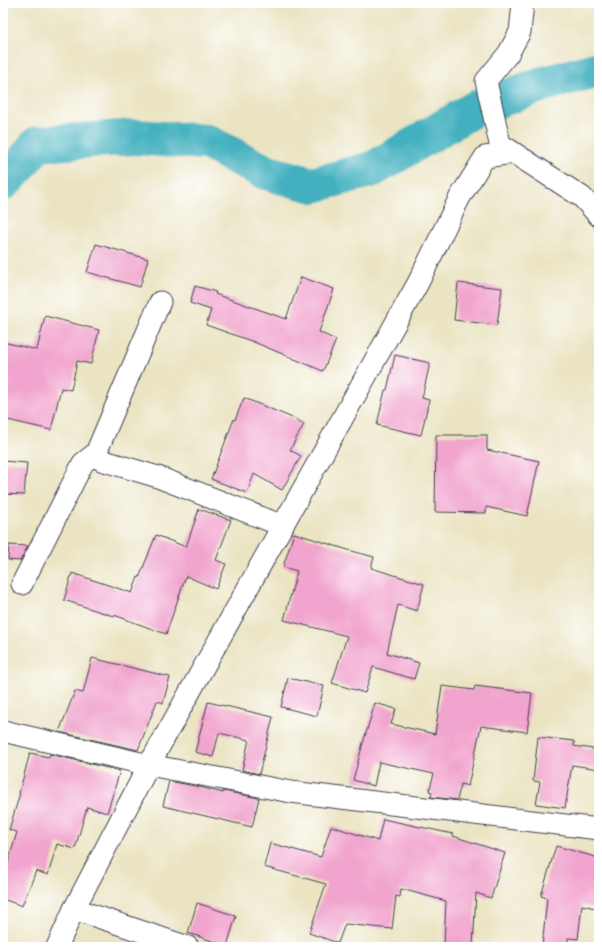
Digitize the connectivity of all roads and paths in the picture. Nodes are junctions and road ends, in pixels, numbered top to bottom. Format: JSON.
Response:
{"nodes":[{"id":1,"x":523,"y":3,"type":"edge"},
{"id":2,"x":507,"y":148,"type":"junction"},
{"id":3,"x":599,"y":216,"type":"edge"},
{"id":4,"x":160,"y":302,"type":"dead end"},
{"id":5,"x":96,"y":453,"type":"junction"},
{"id":6,"x":283,"y":526,"type":"junction"},
{"id":7,"x":22,"y":584,"type":"dead end"},
{"id":8,"x":3,"y":731,"type":"edge"},
{"id":9,"x":149,"y":765,"type":"junction"},
{"id":10,"x":599,"y":830,"type":"edge"},
{"id":11,"x":74,"y":909,"type":"junction"},
{"id":12,"x":57,"y":947,"type":"edge"},
{"id":13,"x":188,"y":947,"type":"edge"}],
"edges":[{"from":1,"to":2,"type":"street"},
{"from":2,"to":3,"type":"street"},
{"from":2,"to":6,"type":"street"},
{"from":4,"to":5,"type":"street"},
{"from":5,"to":6,"type":"street"},
{"from":5,"to":7,"type":"street"},
{"from":6,"to":9,"type":"street"},
{"from":8,"to":9,"type":"street"},
{"from":9,"to":10,"type":"street"},
{"from":9,"to":11,"type":"street"},
{"from":11,"to":12,"type":"street"},
{"from":11,"to":13,"type":"street"}]}
